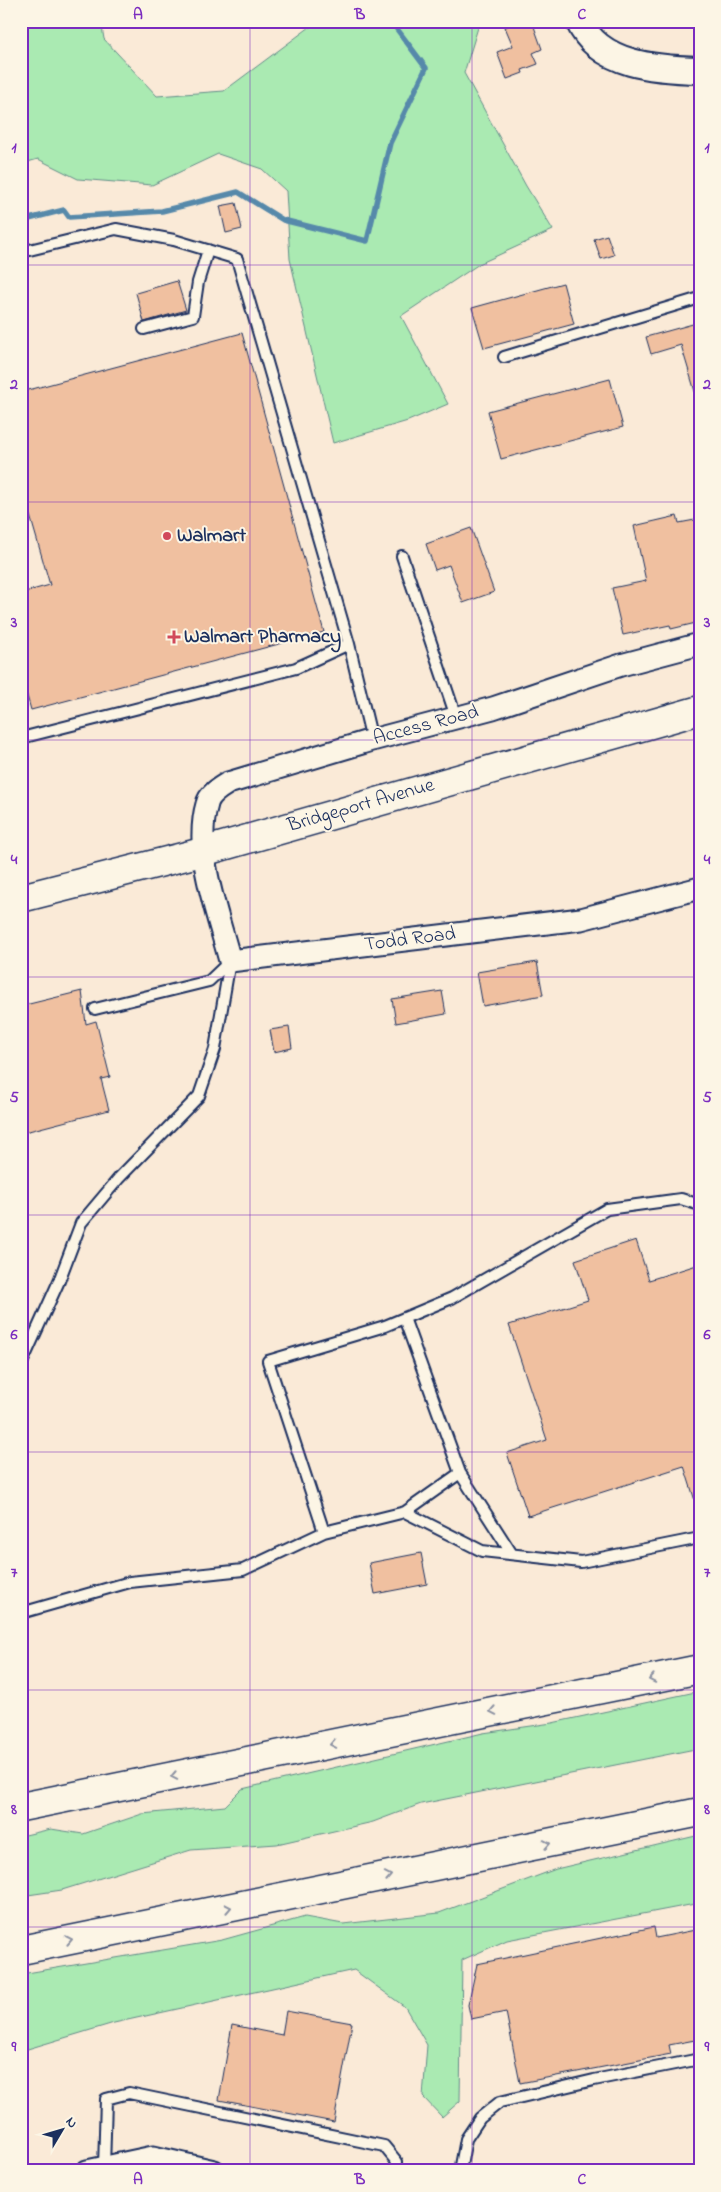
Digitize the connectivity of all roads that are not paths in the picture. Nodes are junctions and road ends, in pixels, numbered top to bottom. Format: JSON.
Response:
{"nodes":[{"id":1,"x":579,"y":21,"type":"edge"},
{"id":2,"x":700,"y":70,"type":"edge"},
{"id":3,"x":208,"y":250,"type":"junction"},
{"id":4,"x":21,"y":252,"type":"edge"},
{"id":5,"x":700,"y":298,"type":"edge"},
{"id":6,"x":144,"y":329,"type":"dead end"},
{"id":7,"x":504,"y":357,"type":"dead end"},
{"id":8,"x":402,"y":556,"type":"dead end"},
{"id":9,"x":349,"y":644,"type":"junction"},
{"id":10,"x":700,"y":644,"type":"edge"},
{"id":11,"x":700,"y":710,"type":"edge"},
{"id":12,"x":456,"y":718,"type":"junction"},
{"id":13,"x":21,"y":738,"type":"edge"},
{"id":14,"x":372,"y":740,"type":"junction"},
{"id":15,"x":202,"y":852,"type":"junction"},
{"id":16,"x":700,"y":888,"type":"edge"},
{"id":17,"x":21,"y":898,"type":"edge"},
{"id":18,"x":230,"y":961,"type":"junction"},
{"id":19,"x":95,"y":1009,"type":"dead end"},
{"id":20,"x":700,"y":1205,"type":"edge"},
{"id":21,"x":404,"y":1318,"type":"junction"},
{"id":22,"x":21,"y":1365,"type":"edge"},
{"id":23,"x":460,"y":1473,"type":"junction"},
{"id":24,"x":405,"y":1512,"type":"junction"},
{"id":25,"x":324,"y":1532,"type":"junction"},
{"id":26,"x":700,"y":1538,"type":"edge"},
{"id":27,"x":512,"y":1554,"type":"junction"},
{"id":28,"x":21,"y":1613,"type":"edge"},
{"id":29,"x":700,"y":1670,"type":"edge"},
{"id":30,"x":21,"y":1807,"type":"edge"},
{"id":31,"x":700,"y":1812,"type":"edge"},
{"id":32,"x":21,"y":1950,"type":"edge"},
{"id":33,"x":700,"y":2059,"type":"edge"},
{"id":34,"x":95,"y":2169,"type":"edge"},
{"id":35,"x":214,"y":2171,"type":"edge"},
{"id":36,"x":395,"y":2171,"type":"edge"},
{"id":37,"x":460,"y":2171,"type":"edge"}],
"edges":[{"from":1,"to":2,"type":"street"},
{"from":3,"to":4,"type":"lane"},
{"from":3,"to":6,"type":"lane"},
{"from":3,"to":9,"type":"lane"},
{"from":5,"to":7,"type":"lane"},
{"from":8,"to":12,"type":"lane"},
{"from":9,"to":13,"type":"lane"},
{"from":9,"to":14,"type":"lane"},
{"from":10,"to":12,"type":"street","name":"Access Road"},
{"from":11,"to":15,"type":"main road","name":"Bridgeport Avenue"},
{"from":12,"to":14,"type":"street","name":"Access Road"},
{"from":14,"to":15,"type":"street","name":"Access Road"},
{"from":15,"to":17,"type":"main road","name":"Bridgeport Avenue"},
{"from":15,"to":18,"type":"street"},
{"from":16,"to":18,"type":"street","name":"Todd Road"},
{"from":18,"to":19,"type":"lane"},
{"from":18,"to":22,"type":"lane"},
{"from":20,"to":21,"type":"lane"},
{"from":21,"to":23,"type":"lane"},
{"from":21,"to":25,"type":"lane"},
{"from":23,"to":24,"type":"lane"},
{"from":23,"to":27,"type":"lane"},
{"from":24,"to":25,"type":"lane"},
{"from":24,"to":27,"type":"lane"},
{"from":25,"to":28,"type":"lane"},
{"from":26,"to":27,"type":"lane"},
{"from":29,"to":30,"type":"main road","one_way":true},
{"from":32,"to":31,"type":"main road","one_way":true},
{"from":33,"to":37,"type":"lane"},
{"from":34,"to":35,"type":"street"},
{"from":34,"to":36,"type":"lane"}]}
